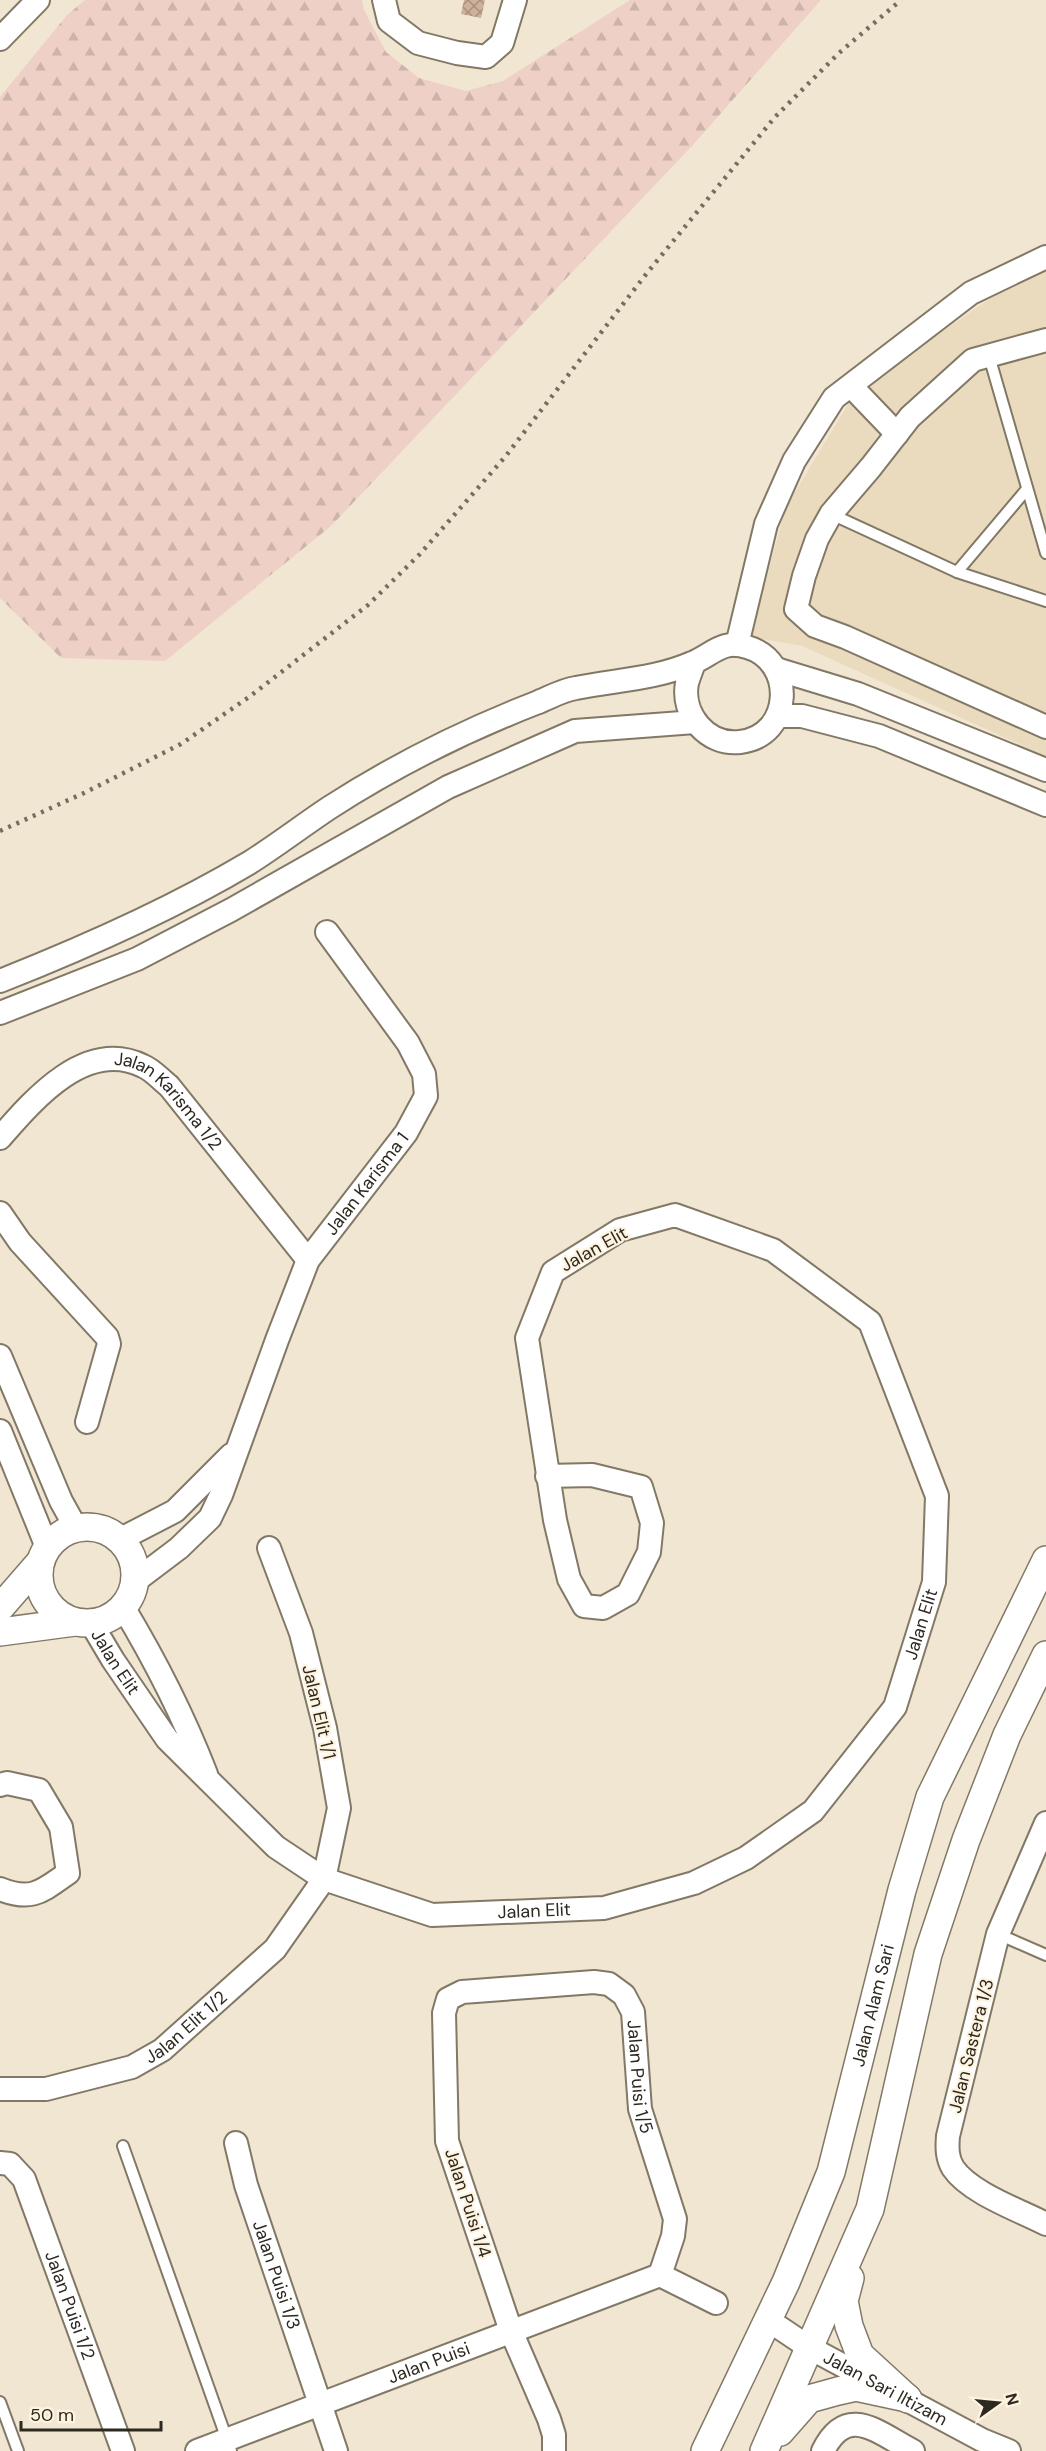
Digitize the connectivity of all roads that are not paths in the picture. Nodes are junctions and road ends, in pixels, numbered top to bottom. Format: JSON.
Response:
{"nodes":[{"id":1,"x":38,"y":0,"type":"edge"},
{"id":2,"x":384,"y":0,"type":"edge"},
{"id":3,"x":515,"y":0,"type":"edge"},
{"id":4,"x":1,"y":34,"type":"edge"},
{"id":5,"x":1046,"y":257,"type":"edge"},
{"id":6,"x":1046,"y":340,"type":"edge"},
{"id":7,"x":989,"y":356,"type":"junction"},
{"id":8,"x":851,"y":386,"type":"junction"},
{"id":9,"x":897,"y":434,"type":"junction"},
{"id":10,"x":1027,"y":489,"type":"junction"},
{"id":11,"x":831,"y":514,"type":"junction"},
{"id":12,"x":1046,"y":553,"type":"edge"},
{"id":13,"x":957,"y":572,"type":"junction"},
{"id":14,"x":1046,"y":601,"type":"edge"},
{"id":15,"x":737,"y":645,"type":"junction"},
{"id":16,"x":694,"y":663,"type":"junction"},
{"id":17,"x":776,"y":669,"type":"junction"},
{"id":18,"x":778,"y":716,"type":"junction"},
{"id":19,"x":695,"y":722,"type":"junction"},
{"id":20,"x":1040,"y":724,"type":"edge"},
{"id":21,"x":1020,"y":759,"type":"junction"},
{"id":22,"x":1046,"y":770,"type":"edge"},
{"id":23,"x":1046,"y":805,"type":"edge"},
{"id":24,"x":327,"y":932,"type":"dead end"},
{"id":25,"x":0,"y":981,"type":"edge"},
{"id":26,"x":0,"y":1013,"type":"edge"},
{"id":27,"x":0,"y":1138,"type":"edge"},
{"id":28,"x":0,"y":1213,"type":"edge"},
{"id":29,"x":308,"y":1260,"type":"junction"},
{"id":30,"x":0,"y":1356,"type":"edge"},
{"id":31,"x":87,"y":1422,"type":"dead end"},
{"id":32,"x":0,"y":1431,"type":"edge"},
{"id":33,"x":237,"y":1449,"type":"junction"},
{"id":34,"x":547,"y":1476,"type":"junction"},
{"id":35,"x":76,"y":1528,"type":"junction"},
{"id":36,"x":119,"y":1540,"type":"junction"},
{"id":37,"x":269,"y":1548,"type":"dead end"},
{"id":38,"x":44,"y":1554,"type":"junction"},
{"id":39,"x":1046,"y":1560,"type":"edge"},
{"id":40,"x":134,"y":1582,"type":"junction"},
{"id":41,"x":123,"y":1607,"type":"junction"},
{"id":42,"x":0,"y":1608,"type":"edge"},
{"id":43,"x":83,"y":1622,"type":"junction"},
{"id":44,"x":0,"y":1632,"type":"edge"},
{"id":45,"x":1046,"y":1655,"type":"edge"},
{"id":46,"x":210,"y":1783,"type":"junction"},
{"id":47,"x":0,"y":1785,"type":"edge"},
{"id":48,"x":1046,"y":1823,"type":"edge"},
{"id":49,"x":324,"y":1879,"type":"junction"},
{"id":50,"x":0,"y":1889,"type":"edge"},
{"id":51,"x":998,"y":1934,"type":"junction"},
{"id":52,"x":1046,"y":1955,"type":"edge"},
{"id":53,"x":448,"y":2000,"type":"joint"},
{"id":54,"x":0,"y":2090,"type":"edge"},
{"id":55,"x":236,"y":2143,"type":"dead end"},
{"id":56,"x":123,"y":2146,"type":"dead end"},
{"id":57,"x":5,"y":2163,"type":"edge"},
{"id":58,"x":870,"y":2209,"type":"junction"},
{"id":59,"x":1046,"y":2224,"type":"edge"},
{"id":60,"x":660,"y":2275,"type":"junction"},
{"id":61,"x":716,"y":2303,"type":"dead end"},
{"id":62,"x":768,"y":2320,"type":"junction"},
{"id":63,"x":511,"y":2331,"type":"junction"},
{"id":64,"x":810,"y":2348,"type":"junction"},
{"id":65,"x":908,"y":2399,"type":"junction"},
{"id":66,"x":0,"y":2402,"type":"edge"},
{"id":67,"x":319,"y":2405,"type":"junction"},
{"id":68,"x":229,"y":2445,"type":"edge"},
{"id":69,"x":18,"y":2451,"type":"edge"},
{"id":70,"x":123,"y":2451,"type":"edge"},
{"id":71,"x":197,"y":2451,"type":"edge"},
{"id":72,"x":336,"y":2451,"type":"edge"},
{"id":73,"x":554,"y":2451,"type":"edge"},
{"id":74,"x":705,"y":2451,"type":"edge"},
{"id":75,"x":766,"y":2451,"type":"edge"},
{"id":76,"x":823,"y":2451,"type":"edge"},
{"id":77,"x":913,"y":2451,"type":"edge"},
{"id":78,"x":1009,"y":2451,"type":"edge"}],
"edges":[{"from":1,"to":4,"type":"street"},
{"from":2,"to":3,"type":"street"},
{"from":5,"to":8,"type":"street"},
{"from":6,"to":7,"type":"street"},
{"from":7,"to":9,"type":"street"},
{"from":7,"to":10,"type":"lane"},
{"from":8,"to":9,"type":"street"},
{"from":8,"to":15,"type":"street"},
{"from":9,"to":11,"type":"street"},
{"from":10,"to":12,"type":"lane"},
{"from":10,"to":13,"type":"lane"},
{"from":11,"to":13,"type":"lane"},
{"from":11,"to":20,"type":"street"},
{"from":13,"to":14,"type":"lane"},
{"from":15,"to":16,"type":"street"},
{"from":15,"to":17,"type":"street"},
{"from":16,"to":19,"type":"street"},
{"from":16,"to":25,"type":"street"},
{"from":17,"to":18,"type":"street"},
{"from":17,"to":21,"type":"street"},
{"from":18,"to":19,"type":"street"},
{"from":18,"to":23,"type":"street"},
{"from":19,"to":26,"type":"street"},
{"from":20,"to":21,"type":"street"},
{"from":21,"to":22,"type":"street"},
{"from":24,"to":29,"type":"street","name":"Jalan Karisma 1"},
{"from":27,"to":29,"type":"street","name":"Jalan Karisma 1/2"},
{"from":28,"to":31,"type":"street"},
{"from":29,"to":33,"type":"street","name":"Jalan Karisma 1"},
{"from":30,"to":35,"type":"street"},
{"from":32,"to":38,"type":"street"},
{"from":33,"to":36,"type":"street","name":"Jalan Karisma 1"},
{"from":33,"to":40,"type":"street","name":"Jalan Karisma 1"},
{"from":34,"to":34,"type":"street","name":"Jalan Elit"},
{"from":34,"to":49,"type":"street","name":"Jalan Elit"},
{"from":35,"to":36,"type":"street"},
{"from":35,"to":38,"type":"street"},
{"from":36,"to":40,"type":"street"},
{"from":37,"to":49,"type":"street","name":"Jalan Elit 1/1"},
{"from":38,"to":42,"type":"street"},
{"from":38,"to":43,"type":"street"},
{"from":39,"to":62,"type":"street","name":"Jalan Alam Sari"},
{"from":40,"to":41,"type":"street"},
{"from":41,"to":43,"type":"street"},
{"from":41,"to":46,"type":"street","name":"Jalan Elit"},
{"from":43,"to":44,"type":"street"},
{"from":43,"to":46,"type":"street","name":"Jalan Elit"},
{"from":45,"to":58,"type":"street"},
{"from":46,"to":49,"type":"street","name":"Jalan Elit"},
{"from":47,"to":50,"type":"street"},
{"from":48,"to":51,"type":"street","name":"Jalan Sastera 1/3"},
{"from":49,"to":54,"type":"street","name":"Jalan Elit 1/2"},
{"from":51,"to":52,"type":"lane"},
{"from":51,"to":59,"type":"street","name":"Jalan Sastera 1/3"},
{"from":53,"to":60,"type":"street","name":"Jalan Puisi 1/5"},
{"from":53,"to":63,"type":"street","name":"Jalan Puisi 1/4"},
{"from":55,"to":67,"type":"street","name":"Jalan Puisi 1/3"},
{"from":56,"to":68,"type":"lane"},
{"from":57,"to":70,"type":"street","name":"Jalan Puisi 1/2"},
{"from":58,"to":64,"type":"street"},
{"from":58,"to":65,"type":"street"},
{"from":60,"to":61,"type":"street"},
{"from":60,"to":63,"type":"street","name":"Jalan Puisi"},
{"from":62,"to":64,"type":"street","name":"Jalan Sari Iltizam"},
{"from":62,"to":74,"type":"street","name":"Jalan Alam Sari"},
{"from":63,"to":67,"type":"street","name":"Jalan Puisi"},
{"from":63,"to":73,"type":"street","name":"Jalan Puisi 1/4"},
{"from":64,"to":65,"type":"street","name":"Jalan Sari Iltizam"},
{"from":64,"to":75,"type":"street"},
{"from":65,"to":75,"type":"street"},
{"from":65,"to":78,"type":"street","name":"Jalan Sari Iltizam"},
{"from":66,"to":69,"type":"lane"},
{"from":67,"to":68,"type":"street","name":"Jalan Puisi"},
{"from":67,"to":72,"type":"street","name":"Jalan Puisi 1/3"},
{"from":68,"to":71,"type":"street","name":"Jalan Puisi"},
{"from":76,"to":77,"type":"street"}]}
